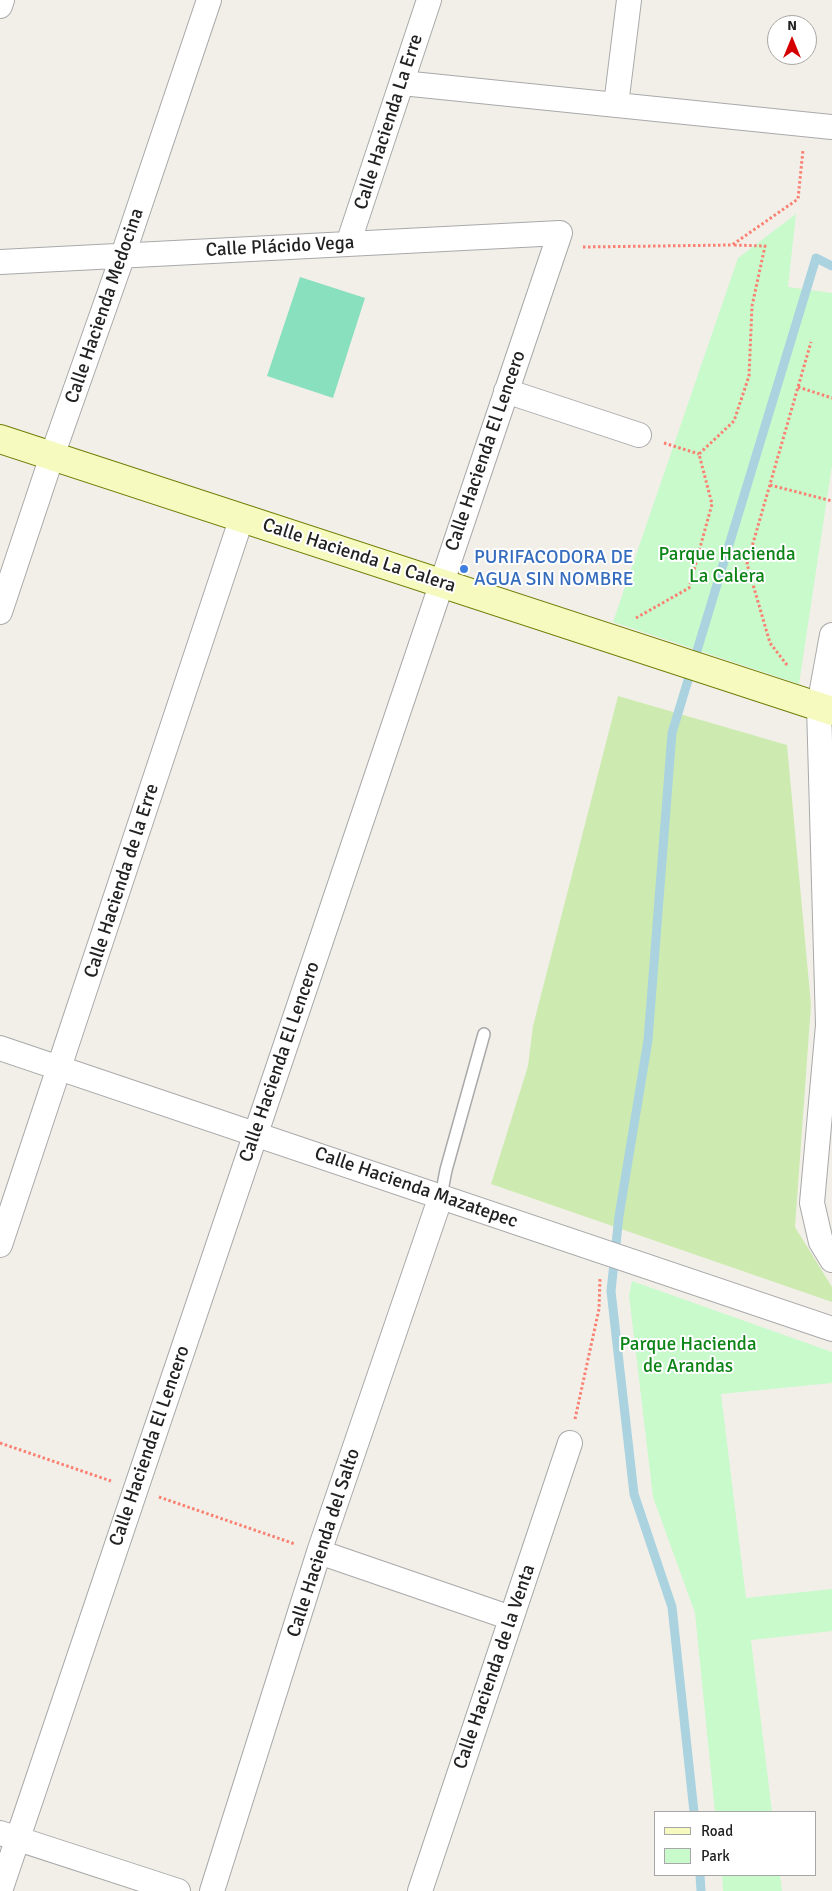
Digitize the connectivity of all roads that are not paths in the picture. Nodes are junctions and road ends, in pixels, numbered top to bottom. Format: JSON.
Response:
{"nodes":[{"id":1,"x":2,"y":0,"type":"edge"},
{"id":2,"x":209,"y":0,"type":"edge"},
{"id":3,"x":429,"y":0,"type":"edge"},
{"id":4,"x":629,"y":0,"type":"edge"},
{"id":5,"x":0,"y":6,"type":"edge"},
{"id":6,"x":402,"y":83,"type":"junction"},
{"id":7,"x":616,"y":105,"type":"junction"},
{"id":8,"x":832,"y":127,"type":"edge"},
{"id":9,"x":557,"y":240,"type":"joint"},
{"id":10,"x":348,"y":244,"type":"junction"},
{"id":11,"x":123,"y":256,"type":"junction"},
{"id":12,"x":0,"y":262,"type":"edge"},
{"id":13,"x":506,"y":391,"type":"junction"},
{"id":14,"x":639,"y":435,"type":"road end"},
{"id":15,"x":0,"y":439,"type":"edge"},
{"id":16,"x":52,"y":456,"type":"junction"},
{"id":17,"x":242,"y":517,"type":"junction"},
{"id":18,"x":442,"y":582,"type":"junction"},
{"id":19,"x":0,"y":612,"type":"edge"},
{"id":20,"x":832,"y":635,"type":"edge"},
{"id":21,"x":825,"y":709,"type":"edge"},
{"id":22,"x":484,"y":1034,"type":"dead end"},
{"id":23,"x":0,"y":1048,"type":"edge"},
{"id":24,"x":60,"y":1068,"type":"junction"},
{"id":25,"x":256,"y":1134,"type":"junction"},
{"id":26,"x":441,"y":1196,"type":"junction"},
{"id":27,"x":0,"y":1244,"type":"edge"},
{"id":28,"x":832,"y":1260,"type":"edge"},
{"id":29,"x":832,"y":1328,"type":"edge"},
{"id":30,"x":570,"y":1443,"type":"road end"},
{"id":31,"x":319,"y":1552,"type":"junction"},
{"id":32,"x":511,"y":1618,"type":"junction"},
{"id":33,"x":9,"y":1836,"type":"edge"},
{"id":34,"x":0,"y":1891,"type":"edge"},
{"id":35,"x":178,"y":1891,"type":"edge"},
{"id":36,"x":212,"y":1891,"type":"edge"},
{"id":37,"x":420,"y":1891,"type":"edge"}],
"edges":[{"from":1,"to":5,"type":"street"},
{"from":2,"to":11,"type":"street","name":"Calle Hacienda Medocina"},
{"from":3,"to":6,"type":"street","name":"Calle Hacienda La Erre"},
{"from":4,"to":7,"type":"street"},
{"from":6,"to":7,"type":"street"},
{"from":6,"to":10,"type":"street","name":"Calle Hacienda La Erre"},
{"from":7,"to":8,"type":"street"},
{"from":9,"to":10,"type":"street","name":"Calle Plácido Vega"},
{"from":9,"to":13,"type":"street","name":"Calle Hacienda El Lencero"},
{"from":10,"to":11,"type":"street","name":"Calle Plácido Vega"},
{"from":11,"to":12,"type":"street","name":"Calle Plácido Vega"},
{"from":11,"to":16,"type":"street","name":"Calle Hacienda Medocina"},
{"from":13,"to":14,"type":"street"},
{"from":13,"to":18,"type":"street","name":"Calle Hacienda El Lencero"},
{"from":15,"to":16,"type":"street","name":"Calle Hacienda La Calera"},
{"from":16,"to":17,"type":"street","name":"Calle Hacienda La Calera"},
{"from":16,"to":19,"type":"street","name":"Calle Hacienda Medocina"},
{"from":17,"to":18,"type":"street","name":"Calle Hacienda La Calera"},
{"from":17,"to":24,"type":"street","name":"Calle Hacienda de la Erre"},
{"from":18,"to":21,"type":"street","name":"Calle Hacienda La Calera"},
{"from":18,"to":25,"type":"street","name":"Calle Hacienda El Lencero"},
{"from":20,"to":21,"type":"street"},
{"from":21,"to":28,"type":"street"},
{"from":22,"to":26,"type":"lane"},
{"from":23,"to":24,"type":"street","name":"Calle Hacienda Mazatepec"},
{"from":24,"to":25,"type":"street","name":"Calle Hacienda Mazatepec"},
{"from":24,"to":27,"type":"street","name":"Calle Hacienda de la Erre"},
{"from":25,"to":26,"type":"street","name":"Calle Hacienda Mazatepec"},
{"from":25,"to":33,"type":"street","name":"Calle Hacienda El Lencero"},
{"from":26,"to":29,"type":"street","name":"Calle Hacienda Mazatepec"},
{"from":26,"to":31,"type":"street","name":"Calle Hacienda del Salto"},
{"from":30,"to":32,"type":"street","name":"Calle Hacienda de la Venta"},
{"from":31,"to":32,"type":"street"},
{"from":31,"to":36,"type":"street","name":"Calle Hacienda del Salto"},
{"from":32,"to":37,"type":"street","name":"Calle Hacienda de la Venta"},
{"from":33,"to":34,"type":"street","name":"Calle Hacienda El Lencero"},
{"from":33,"to":35,"type":"street"}]}
